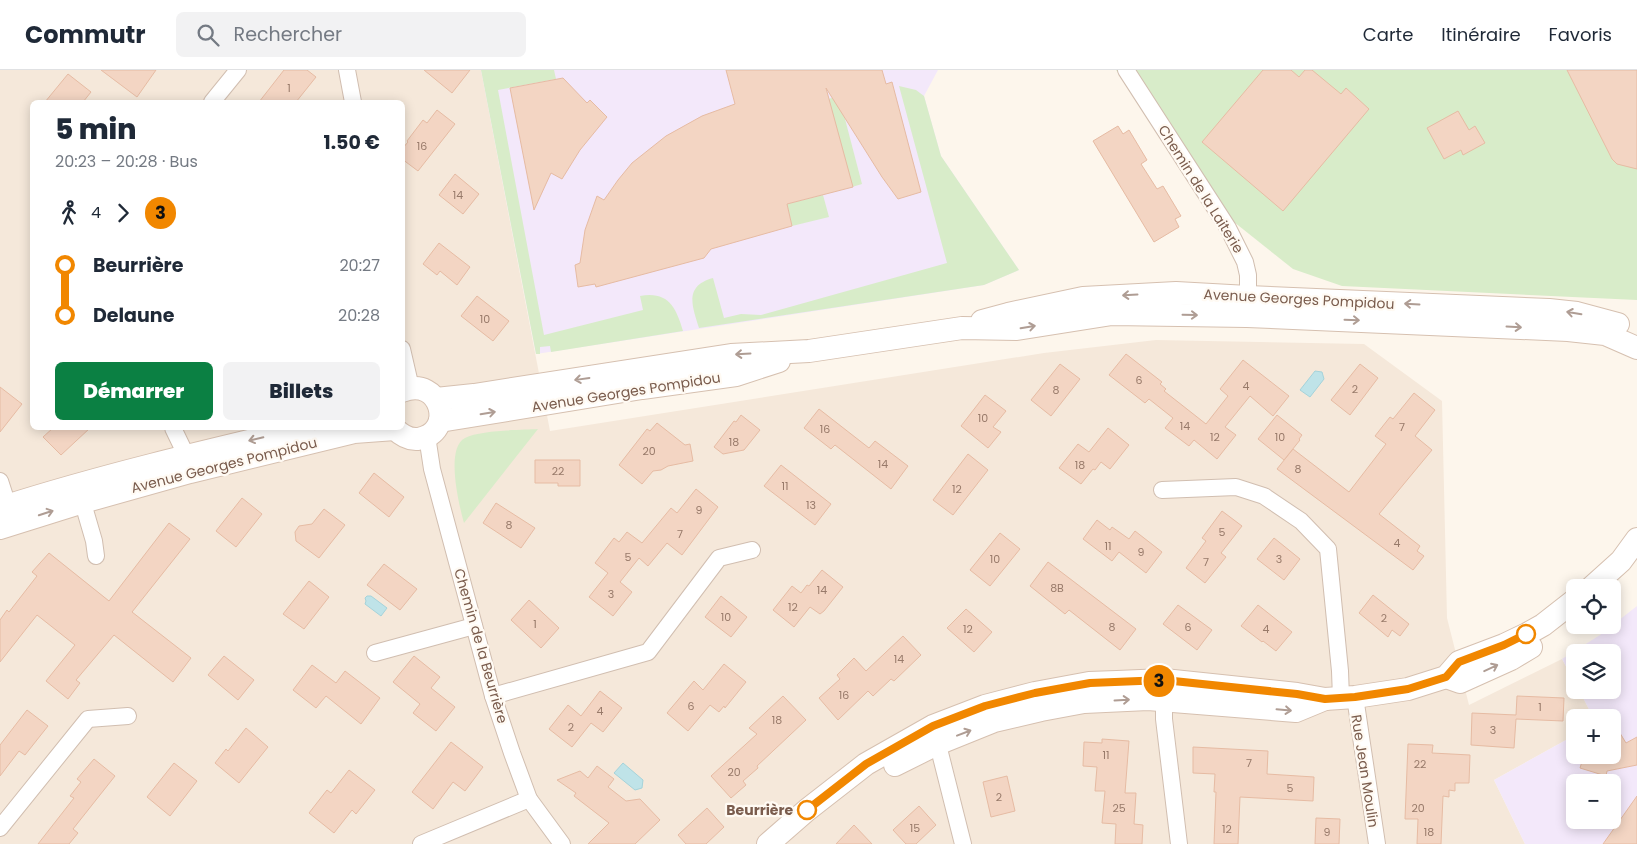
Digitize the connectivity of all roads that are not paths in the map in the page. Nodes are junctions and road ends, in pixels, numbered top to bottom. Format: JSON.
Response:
{"nodes":[{"id":1,"x":238,"y":70,"type":"edge"},
{"id":2,"x":347,"y":70,"type":"edge"},
{"id":3,"x":1126,"y":70,"type":"edge"},
{"id":4,"x":214,"y":100,"type":"edge"},
{"id":5,"x":354,"y":100,"type":"edge"},
{"id":6,"x":1248,"y":307,"type":"junction"},
{"id":7,"x":1637,"y":332,"type":"edge"},
{"id":8,"x":1637,"y":348,"type":"edge"},
{"id":9,"x":809,"y":351,"type":"junction"},
{"id":10,"x":406,"y":390,"type":"edge"},
{"id":11,"x":436,"y":399,"type":"junction"},
{"id":12,"x":433,"y":429,"type":"junction"},
{"id":13,"x":174,"y":430,"type":"edge"},
{"id":14,"x":298,"y":430,"type":"edge"},
{"id":15,"x":374,"y":430,"type":"edge"},
{"id":16,"x":396,"y":430,"type":"edge"},
{"id":17,"x":188,"y":464,"type":"junction"},
{"id":18,"x":0,"y":481,"type":"edge"},
{"id":19,"x":1162,"y":490,"type":"dead end"},
{"id":20,"x":80,"y":493,"type":"junction"},
{"id":21,"x":5,"y":517,"type":"edge"},
{"id":22,"x":1637,"y":539,"type":"edge"},
{"id":23,"x":752,"y":550,"type":"dead end"},
{"id":24,"x":96,"y":556,"type":"dead end"},
{"id":25,"x":1637,"y":563,"type":"edge"},
{"id":26,"x":1602,"y":579,"type":"edge"},
{"id":27,"x":1621,"y":579,"type":"edge"},
{"id":28,"x":1566,"y":607,"type":"edge"},
{"id":29,"x":1566,"y":625,"type":"edge"},
{"id":30,"x":474,"y":626,"type":"junction"},
{"id":31,"x":376,"y":653,"type":"dead end"},
{"id":32,"x":1446,"y":677,"type":"junction"},
{"id":33,"x":1164,"y":690,"type":"junction"},
{"id":34,"x":493,"y":696,"type":"junction"},
{"id":35,"x":1340,"y":698,"type":"junction"},
{"id":36,"x":128,"y":716,"type":"dead end"},
{"id":37,"x":935,"y":735,"type":"junction"},
{"id":38,"x":529,"y":799,"type":"junction"},
{"id":39,"x":0,"y":828,"type":"edge"},
{"id":40,"x":421,"y":844,"type":"edge"},
{"id":41,"x":562,"y":844,"type":"edge"},
{"id":42,"x":768,"y":844,"type":"edge"},
{"id":43,"x":792,"y":844,"type":"edge"},
{"id":44,"x":963,"y":844,"type":"edge"},
{"id":45,"x":1179,"y":844,"type":"edge"},
{"id":46,"x":1376,"y":844,"type":"edge"}],
"edges":[{"from":1,"to":4,"type":"street"},
{"from":2,"to":5,"type":"street"},
{"from":3,"to":6,"type":"street","name":"Chemin de la Laiterie"},
{"from":7,"to":6,"type":"street","name":"Avenue Georges Pompidou","one_way":true},
{"from":6,"to":8,"type":"street","name":"Avenue Georges Pompidou","one_way":true},
{"from":6,"to":9,"type":"street","name":"Avenue Georges Pompidou"},
{"from":9,"to":11,"type":"street","name":"Avenue Georges Pompidou","one_way":true},
{"from":12,"to":9,"type":"street","name":"Avenue Georges Pompidou","one_way":true},
{"from":10,"to":11,"type":"street"},
{"from":11,"to":12,"type":"street"},
{"from":12,"to":16,"type":"street","name":"Avenue Georges Pompidou"},
{"from":12,"to":30,"type":"street","name":"Chemin de la Beurrière"},
{"from":13,"to":17,"type":"street"},
{"from":14,"to":17,"type":"street","name":"Avenue Georges Pompidou","one_way":true},
{"from":15,"to":17,"type":"street","name":"Avenue Georges Pompidou"},
{"from":17,"to":20,"type":"street","name":"Avenue Georges Pompidou"},
{"from":18,"to":21,"type":"street"},
{"from":19,"to":35,"type":"street","name":"Rue Jean Moulin"},
{"from":20,"to":21,"type":"street","name":"Avenue Georges Pompidou"},
{"from":20,"to":24,"type":"street"},
{"from":22,"to":26,"type":"street"},
{"from":23,"to":34,"type":"street"},
{"from":25,"to":27,"type":"street"},
{"from":28,"to":32,"type":"street"},
{"from":32,"to":29,"type":"street","one_way":true},
{"from":30,"to":31,"type":"street"},
{"from":30,"to":34,"type":"street","name":"Chemin de la Beurrière"},
{"from":32,"to":35,"type":"street"},
{"from":33,"to":35,"type":"street"},
{"from":33,"to":37,"type":"street"},
{"from":33,"to":45,"type":"street"},
{"from":34,"to":38,"type":"street","name":"Chemin de la Beurrière"},
{"from":35,"to":46,"type":"street","name":"Rue Jean Moulin"},
{"from":36,"to":39,"type":"street"},
{"from":37,"to":42,"type":"street"},
{"from":37,"to":43,"type":"street"},
{"from":37,"to":44,"type":"street"},
{"from":38,"to":40,"type":"street"},
{"from":38,"to":41,"type":"street","name":"Chemin de la Beurrière"}]}
